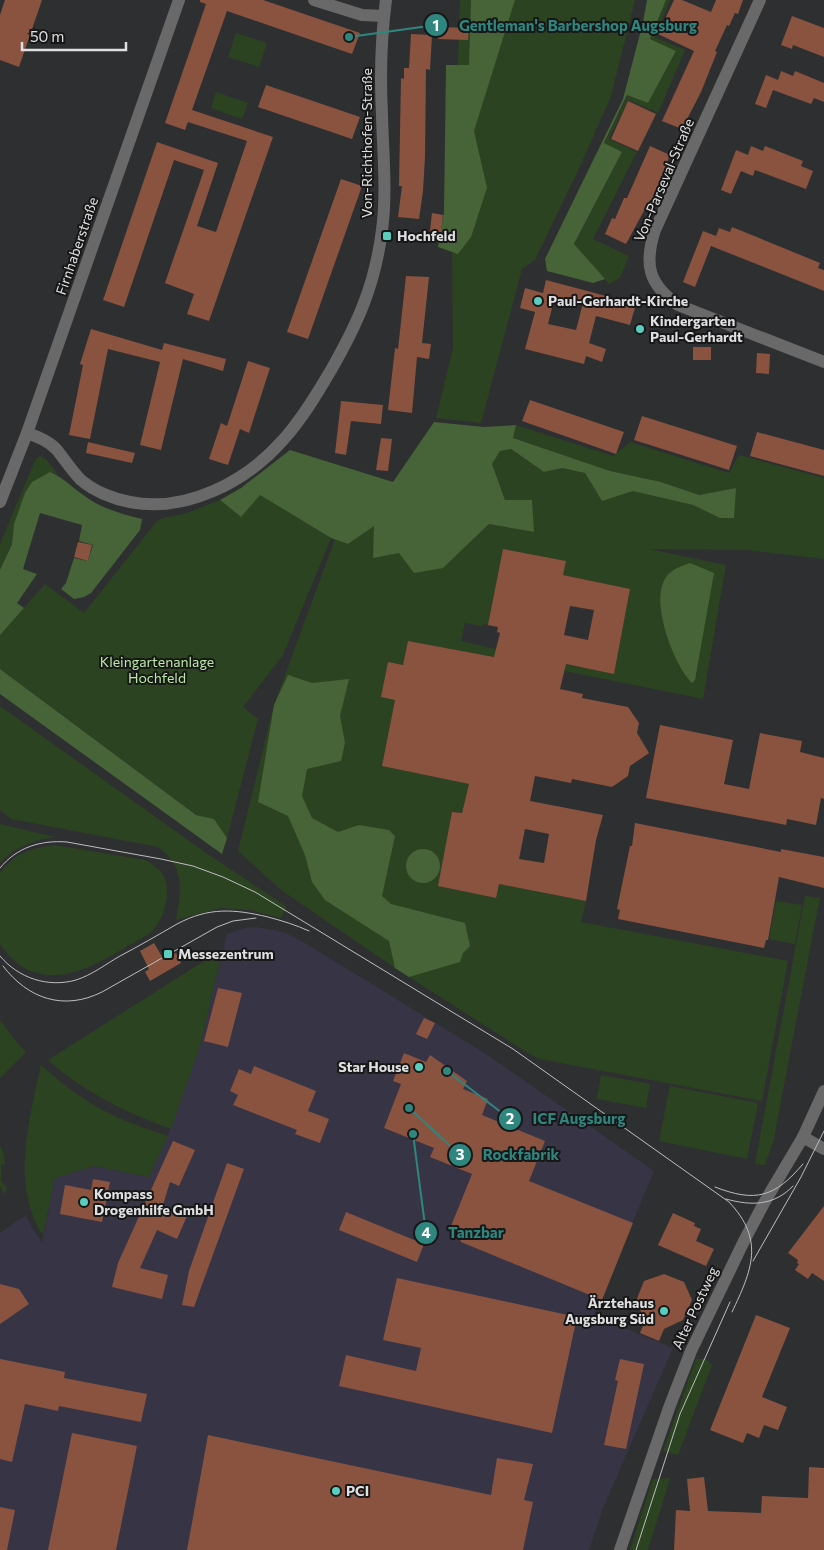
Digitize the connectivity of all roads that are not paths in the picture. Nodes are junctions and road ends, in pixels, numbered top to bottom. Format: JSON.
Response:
{"nodes":[{"id":1,"x":179,"y":0,"type":"edge"},
{"id":2,"x":314,"y":0,"type":"edge"},
{"id":3,"x":386,"y":0,"type":"edge"},
{"id":4,"x":760,"y":0,"type":"edge"},
{"id":5,"x":384,"y":16,"type":"junction"},
{"id":6,"x":824,"y":362,"type":"edge"},
{"id":7,"x":27,"y":433,"type":"junction"},
{"id":8,"x":0,"y":502,"type":"edge"},
{"id":9,"x":824,"y":1091,"type":"edge"},
{"id":10,"x":803,"y":1137,"type":"junction"},
{"id":11,"x":824,"y":1150,"type":"edge"},
{"id":12,"x":620,"y":1550,"type":"edge"}],
"edges":[{"from":1,"to":7,"type":"street","name":"Firnhaberstraße"},
{"from":2,"to":5,"type":"street"},
{"from":3,"to":5,"type":"street","name":"Von-Richthofen-Straße"},
{"from":4,"to":6,"type":"street","name":"Von-Parseval-Straße"},
{"from":5,"to":7,"type":"street","name":"Von-Richthofen-Straße"},
{"from":7,"to":8,"type":"street","name":"Firnhaberstraße"},
{"from":9,"to":10,"type":"street","name":"Alter Postweg"},
{"from":10,"to":11,"type":"street"},
{"from":10,"to":12,"type":"street","name":"Alter Postweg"}]}
